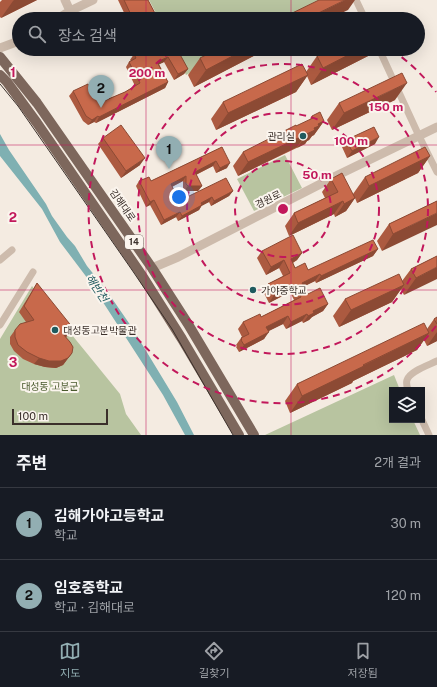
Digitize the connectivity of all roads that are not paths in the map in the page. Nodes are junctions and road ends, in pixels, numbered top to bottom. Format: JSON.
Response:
{"nodes":[{"id":1,"x":65,"y":0,"type":"edge"},
{"id":2,"x":93,"y":0,"type":"edge"},
{"id":3,"x":356,"y":0,"type":"edge"},
{"id":4,"x":70,"y":11,"type":"joint"},
{"id":5,"x":362,"y":12,"type":"edge"},
{"id":6,"x":12,"y":44,"type":"edge"},
{"id":7,"x":0,"y":48,"type":"edge"},
{"id":8,"x":382,"y":56,"type":"edge"},
{"id":9,"x":0,"y":57,"type":"edge"},
{"id":10,"x":0,"y":75,"type":"edge"},
{"id":11,"x":437,"y":127,"type":"edge"},
{"id":12,"x":419,"y":136,"type":"junction"},
{"id":13,"x":437,"y":172,"type":"edge"},
{"id":14,"x":12,"y":250,"type":"dead end"},
{"id":15,"x":0,"y":260,"type":"edge"},
{"id":16,"x":152,"y":268,"type":"junction"},
{"id":17,"x":33,"y":272,"type":"dead end"},
{"id":18,"x":0,"y":325,"type":"edge"},
{"id":19,"x":437,"y":361,"type":"edge"},
{"id":20,"x":406,"y":387,"type":"edge"},
{"id":21,"x":423,"y":423,"type":"edge"},
{"id":22,"x":239,"y":435,"type":"edge"},
{"id":23,"x":254,"y":435,"type":"edge"},
{"id":24,"x":429,"y":435,"type":"edge"}],
"edges":[{"from":1,"to":4,"type":"street"},
{"from":2,"to":4,"type":"street"},
{"from":3,"to":5,"type":"street"},
{"from":6,"to":7,"type":"street"},
{"from":8,"to":12,"type":"street"},
{"from":9,"to":16,"type":"main road","name":"김해대로","number":"14"},
{"from":10,"to":22,"type":"main road"},
{"from":11,"to":12,"type":"street","name":"경원로"},
{"from":12,"to":13,"type":"street"},
{"from":12,"to":16,"type":"street","name":"경원로"},
{"from":14,"to":15,"type":"street"},
{"from":16,"to":23,"type":"main road","name":"김해대로","number":"14"},
{"from":17,"to":18,"type":"street"},
{"from":19,"to":20,"type":"street"},
{"from":21,"to":24,"type":"street"}]}
